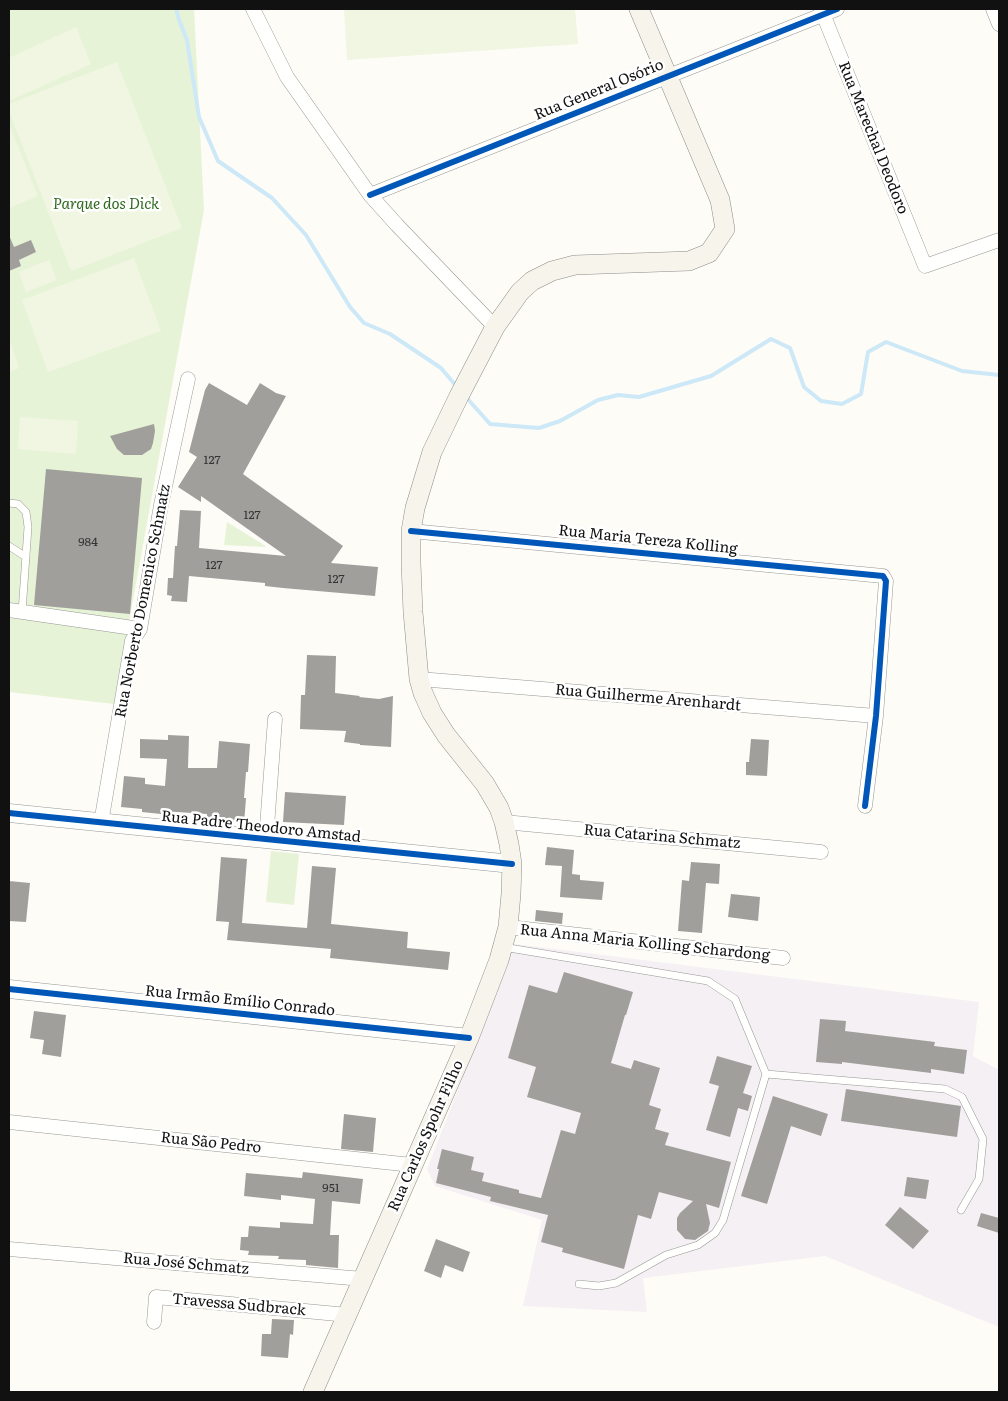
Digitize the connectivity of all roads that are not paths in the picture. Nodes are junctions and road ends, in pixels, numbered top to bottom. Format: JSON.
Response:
{"nodes":[{"id":1,"x":638,"y":9,"type":"edge"},
{"id":2,"x":837,"y":9,"type":"edge"},
{"id":3,"x":993,"y":9,"type":"edge"},
{"id":4,"x":258,"y":12,"type":"edge"},
{"id":5,"x":822,"y":12,"type":"edge"},
{"id":6,"x":999,"y":24,"type":"edge"},
{"id":7,"x":668,"y":76,"type":"junction"},
{"id":8,"x":370,"y":195,"type":"junction"},
{"id":9,"x":999,"y":240,"type":"edge"},
{"id":10,"x":495,"y":327,"type":"junction"},
{"id":11,"x":188,"y":379,"type":"dead end"},
{"id":12,"x":9,"y":503,"type":"edge"},
{"id":13,"x":411,"y":531,"type":"junction"},
{"id":14,"x":9,"y":546,"type":"edge"},
{"id":15,"x":26,"y":557,"type":"junction"},
{"id":16,"x":15,"y":611,"type":"edge"},
{"id":17,"x":140,"y":630,"type":"junction"},
{"id":18,"x":419,"y":679,"type":"junction"},
{"id":19,"x":876,"y":716,"type":"junction"},
{"id":20,"x":275,"y":719,"type":"dead end"},
{"id":21,"x":865,"y":806,"type":"dead end"},
{"id":22,"x":9,"y":813,"type":"edge"},
{"id":23,"x":504,"y":822,"type":"junction"},
{"id":24,"x":101,"y":823,"type":"junction"},
{"id":25,"x":266,"y":840,"type":"junction"},
{"id":26,"x":821,"y":852,"type":"dead end"},
{"id":27,"x":512,"y":864,"type":"junction"},
{"id":28,"x":508,"y":928,"type":"junction"},
{"id":29,"x":503,"y":947,"type":"junction"},
{"id":30,"x":783,"y":958,"type":"dead end"},
{"id":31,"x":9,"y":990,"type":"edge"},
{"id":32,"x":469,"y":1038,"type":"junction"},
{"id":33,"x":766,"y":1074,"type":"junction"},
{"id":34,"x":9,"y":1122,"type":"edge"},
{"id":35,"x":412,"y":1165,"type":"junction"},
{"id":36,"x":960,"y":1210,"type":"dead end"},
{"id":37,"x":9,"y":1249,"type":"edge"},
{"id":38,"x":363,"y":1278,"type":"junction"},
{"id":39,"x":579,"y":1284,"type":"dead end"},
{"id":40,"x":348,"y":1314,"type":"junction"},
{"id":41,"x":154,"y":1322,"type":"dead end"},
{"id":42,"x":313,"y":1392,"type":"edge"}],
"edges":[{"from":1,"to":7,"type":"main road","name":"Rua Carlos Spohr Filho"},
{"from":2,"to":5,"type":"street","name":"Rua General Osório"},
{"from":3,"to":6,"type":"street"},
{"from":4,"to":8,"type":"street"},
{"from":5,"to":7,"type":"street","name":"Rua General Osório"},
{"from":5,"to":9,"type":"street","name":"Rua Marechal Deodoro"},
{"from":7,"to":8,"type":"street","name":"Rua General Osório"},
{"from":7,"to":10,"type":"main road","name":"Rua Carlos Spohr Filho"},
{"from":8,"to":10,"type":"street"},
{"from":10,"to":13,"type":"main road","name":"Rua Carlos Spohr Filho"},
{"from":11,"to":17,"type":"street","name":"Rua Norberto Domenico Schmatz"},
{"from":12,"to":15,"type":"lane"},
{"from":13,"to":18,"type":"main road","name":"Rua Carlos Spohr Filho"},
{"from":13,"to":19,"type":"street","name":"Rua Maria Tereza Kolling"},
{"from":14,"to":15,"type":"lane"},
{"from":15,"to":16,"type":"lane"},
{"from":16,"to":17,"type":"street"},
{"from":17,"to":24,"type":"street","name":"Rua Norberto Domenico Schmatz"},
{"from":18,"to":19,"type":"street","name":"Rua Guilherme Arenhardt"},
{"from":18,"to":23,"type":"main road","name":"Rua Carlos Spohr Filho"},
{"from":19,"to":21,"type":"street"},
{"from":20,"to":25,"type":"street"},
{"from":22,"to":24,"type":"street","name":"Rua Padre Theodoro Amstad"},
{"from":23,"to":26,"type":"street","name":"Rua Catarina Schmatz"},
{"from":23,"to":27,"type":"main road","name":"Rua Carlos Spohr Filho"},
{"from":24,"to":25,"type":"street","name":"Rua Padre Theodoro Amstad"},
{"from":25,"to":27,"type":"street","name":"Rua Padre Theodoro Amstad"},
{"from":27,"to":28,"type":"main road","name":"Rua Carlos Spohr Filho"},
{"from":28,"to":29,"type":"main road","name":"Rua Carlos Spohr Filho"},
{"from":28,"to":30,"type":"street","name":"Rua Anna Maria Kolling Schardong"},
{"from":29,"to":32,"type":"main road","name":"Rua Carlos Spohr Filho"},
{"from":29,"to":33,"type":"lane"},
{"from":31,"to":32,"type":"street","name":"Rua Irmão Emílio Conrado"},
{"from":32,"to":35,"type":"main road","name":"Rua Carlos Spohr Filho"},
{"from":33,"to":36,"type":"lane"},
{"from":33,"to":39,"type":"lane"},
{"from":34,"to":35,"type":"street","name":"Rua São Pedro"},
{"from":35,"to":38,"type":"main road","name":"Rua Carlos Spohr Filho"},
{"from":37,"to":38,"type":"street","name":"Rua José Schmatz"},
{"from":38,"to":40,"type":"main road","name":"Rua Carlos Spohr Filho"},
{"from":40,"to":41,"type":"street","name":"Travessa Sudbrack"},
{"from":40,"to":42,"type":"main road","name":"Rua Carlos Spohr Filho"}]}
